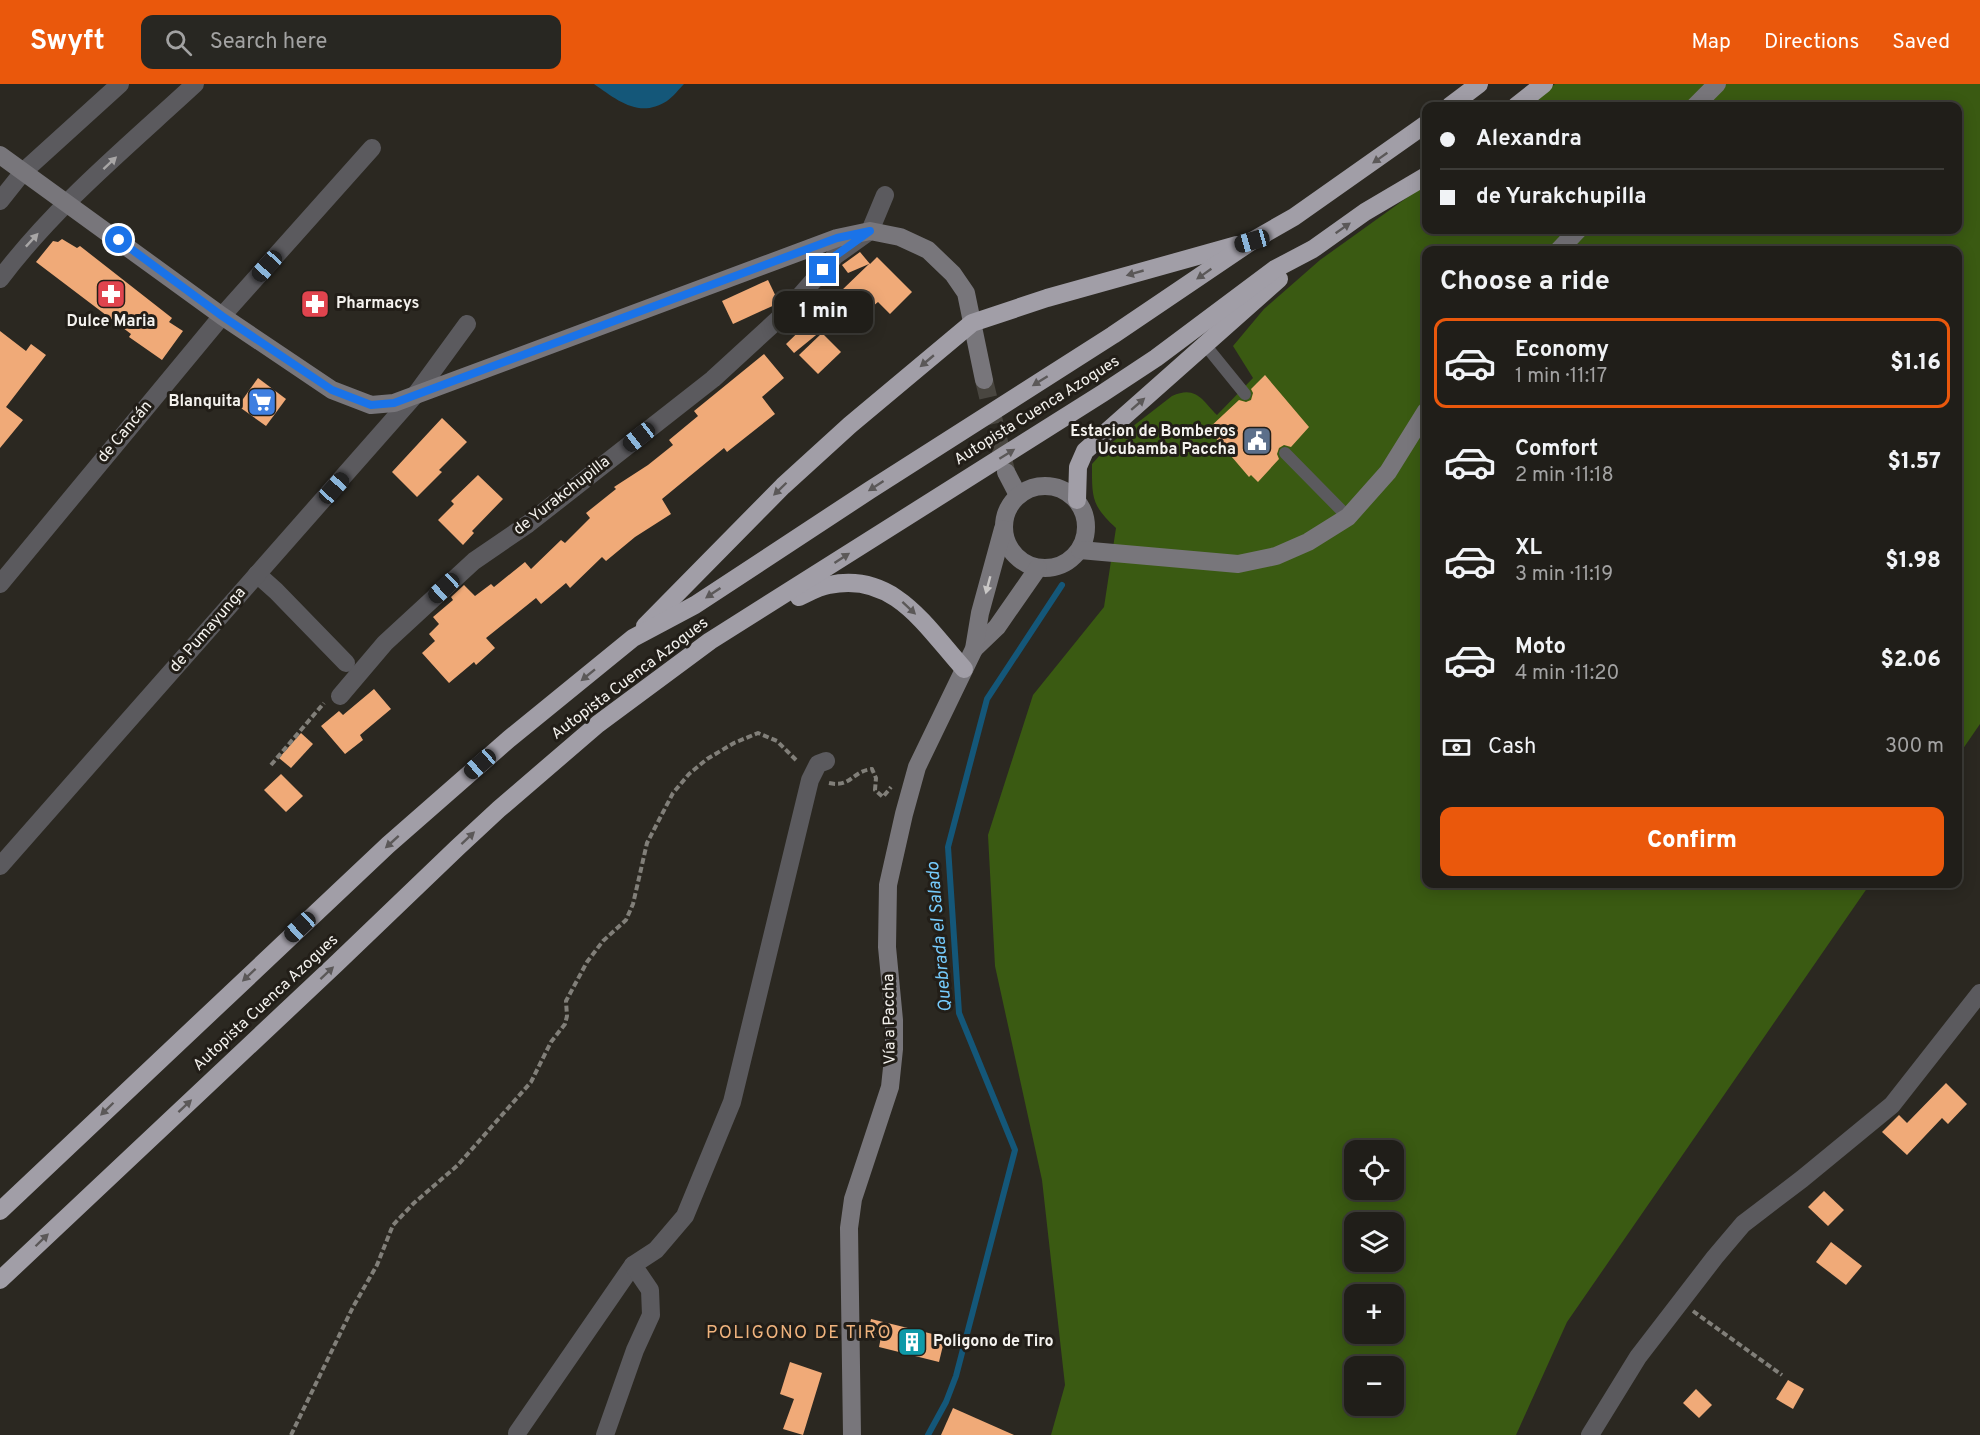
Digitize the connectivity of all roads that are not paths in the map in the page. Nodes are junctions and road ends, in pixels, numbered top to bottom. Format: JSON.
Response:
{"nodes":[{"id":1,"x":120,"y":84,"type":"edge"},
{"id":2,"x":195,"y":84,"type":"edge"},
{"id":3,"x":1479,"y":84,"type":"edge"},
{"id":4,"x":1544,"y":84,"type":"edge"},
{"id":5,"x":1717,"y":84,"type":"edge"},
{"id":6,"x":1455,"y":102,"type":"edge"},
{"id":7,"x":1521,"y":102,"type":"edge"},
{"id":8,"x":1699,"y":102,"type":"edge"},
{"id":9,"x":1422,"y":127,"type":"edge"},
{"id":10,"x":372,"y":148,"type":"dead end"},
{"id":11,"x":0,"y":154,"type":"edge"},
{"id":12,"x":23,"y":172,"type":"junction"},
{"id":13,"x":1422,"y":178,"type":"edge"},
{"id":14,"x":885,"y":195,"type":"dead end"},
{"id":15,"x":0,"y":201,"type":"edge"},
{"id":16,"x":67,"y":202,"type":"junction"},
{"id":17,"x":870,"y":231,"type":"junction"},
{"id":18,"x":1574,"y":234,"type":"edge"},
{"id":19,"x":1252,"y":241,"type":"junction"},
{"id":20,"x":1563,"y":246,"type":"edge"},
{"id":21,"x":1313,"y":249,"type":"junction"},
{"id":22,"x":0,"y":279,"type":"edge"},
{"id":23,"x":222,"y":316,"type":"junction"},
{"id":24,"x":972,"y":323,"type":"junction"},
{"id":25,"x":467,"y":324,"type":"dead end"},
{"id":26,"x":1206,"y":346,"type":"junction"},
{"id":27,"x":984,"y":380,"type":"tunnel mouth"},
{"id":28,"x":416,"y":394,"type":"junction"},
{"id":29,"x":1245,"y":394,"type":"dead end"},
{"id":30,"x":1422,"y":417,"type":"edge"},
{"id":31,"x":1285,"y":453,"type":"dead end"},
{"id":32,"x":1006,"y":472,"type":"tunnel mouth"},
{"id":33,"x":1018,"y":495,"type":"junction"},
{"id":34,"x":1077,"y":500,"type":"junction"},
{"id":35,"x":1348,"y":517,"type":"junction"},
{"id":36,"x":1003,"y":529,"type":"junction"},
{"id":37,"x":1080,"y":550,"type":"junction"},
{"id":38,"x":1038,"y":568,"type":"junction"},
{"id":39,"x":257,"y":574,"type":"junction"},
{"id":40,"x":0,"y":584,"type":"edge"},
{"id":41,"x":740,"y":624,"type":"junction"},
{"id":42,"x":633,"y":638,"type":"junction"},
{"id":43,"x":974,"y":650,"type":"junction"},
{"id":44,"x":346,"y":663,"type":"dead end"},
{"id":45,"x":964,"y":669,"type":"junction"},
{"id":46,"x":340,"y":696,"type":"road end"},
{"id":47,"x":826,"y":761,"type":"dead end"},
{"id":48,"x":0,"y":866,"type":"edge"},
{"id":49,"x":1980,"y":993,"type":"edge"},
{"id":50,"x":0,"y":1211,"type":"edge"},
{"id":51,"x":633,"y":1265,"type":"junction"},
{"id":52,"x":0,"y":1280,"type":"edge"},
{"id":53,"x":518,"y":1433,"type":"dead end"},
{"id":54,"x":605,"y":1435,"type":"edge"},
{"id":55,"x":852,"y":1435,"type":"edge"},
{"id":56,"x":1590,"y":1435,"type":"edge"}],
"edges":[{"from":1,"to":12,"type":"street"},
{"from":16,"to":2,"type":"street","one_way":true},
{"from":3,"to":6,"type":"highway"},
{"from":4,"to":7,"type":"highway"},
{"from":5,"to":8,"type":"main road"},
{"from":9,"to":19,"type":"highway","name":"Autopista Cuenca Azogues","one_way":true},
{"from":10,"to":23,"type":"street","name":"de Cancán"},
{"from":11,"to":12,"type":"main road"},
{"from":12,"to":15,"type":"street"},
{"from":12,"to":16,"type":"main road"},
{"from":21,"to":13,"type":"highway","name":"Autopista Cuenca Azogues","one_way":true},
{"from":14,"to":17,"type":"street"},
{"from":22,"to":16,"type":"street","one_way":true},
{"from":16,"to":23,"type":"main road"},
{"from":17,"to":24,"type":"main road"},
{"from":17,"to":28,"type":"main road"},
{"from":17,"to":46,"type":"street","name":"de Yurakchupilla"},
{"from":18,"to":20,"type":"main road"},
{"from":19,"to":24,"type":"highway","one_way":true},
{"from":19,"to":42,"type":"highway","name":"Autopista Cuenca Azogues","one_way":true},
{"from":21,"to":26,"type":"highway"},
{"from":41,"to":21,"type":"highway","name":"Autopista Cuenca Azogues","one_way":true},
{"from":23,"to":28,"type":"main road"},
{"from":23,"to":40,"type":"street","name":"de Cancán"},
{"from":24,"to":27,"type":"main road"},
{"from":24,"to":42,"type":"highway","one_way":true},
{"from":25,"to":28,"type":"street","name":"de Pumayunga"},
{"from":26,"to":29,"type":"lane"},
{"from":34,"to":26,"type":"highway","one_way":true},
{"from":28,"to":39,"type":"street","name":"de Pumayunga"},
{"from":30,"to":35,"type":"main road"},
{"from":31,"to":35,"type":"lane"},
{"from":32,"to":33,"type":"main road"},
{"from":33,"to":34,"type":"main road"},
{"from":33,"to":36,"type":"main road"},
{"from":34,"to":37,"type":"main road"},
{"from":35,"to":37,"type":"main road"},
{"from":36,"to":38,"type":"main road"},
{"from":36,"to":43,"type":"main road","name":"Vía a Paccha","one_way":true},
{"from":37,"to":38,"type":"main road"},
{"from":38,"to":43,"type":"main road","name":"Vía a Paccha"},
{"from":39,"to":44,"type":"street"},
{"from":39,"to":48,"type":"street","name":"de Pumayunga"},
{"from":41,"to":45,"type":"highway","one_way":true},
{"from":52,"to":41,"type":"highway","name":"Autopista Cuenca Azogues","one_way":true},
{"from":42,"to":50,"type":"highway","name":"Autopista Cuenca Azogues","one_way":true},
{"from":43,"to":45,"type":"main road","name":"Vía a Paccha"},
{"from":45,"to":55,"type":"main road","name":"Vía a Paccha"},
{"from":47,"to":51,"type":"street"},
{"from":49,"to":56,"type":"street"},
{"from":51,"to":53,"type":"street"},
{"from":51,"to":54,"type":"street"}]}
